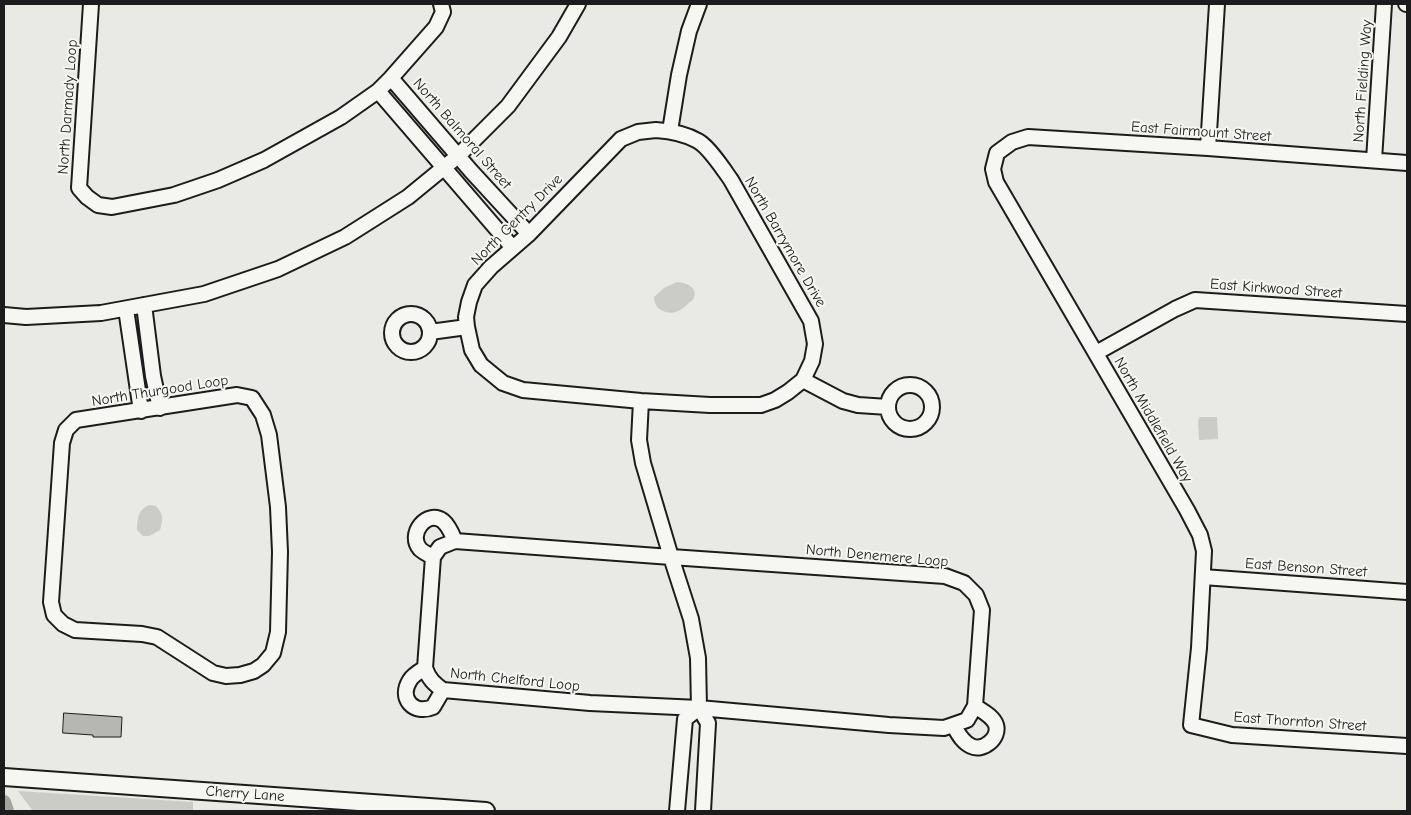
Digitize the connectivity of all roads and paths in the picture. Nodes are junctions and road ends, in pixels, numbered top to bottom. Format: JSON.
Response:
{"nodes":[{"id":1,"x":91,"y":4,"type":"edge"},
{"id":2,"x":441,"y":4,"type":"edge"},
{"id":3,"x":578,"y":4,"type":"edge"},
{"id":4,"x":699,"y":4,"type":"edge"},
{"id":5,"x":1218,"y":4,"type":"edge"},
{"id":6,"x":1384,"y":4,"type":"edge"},
{"id":7,"x":391,"y":78,"type":"junction"},
{"id":8,"x":378,"y":91,"type":"junction"},
{"id":9,"x":670,"y":131,"type":"junction"},
{"id":10,"x":1208,"y":148,"type":"junction"},
{"id":11,"x":997,"y":153,"type":"joint"},
{"id":12,"x":458,"y":156,"type":"junction"},
{"id":13,"x":1374,"y":160,"type":"junction"},
{"id":14,"x":1407,"y":163,"type":"edge"},
{"id":15,"x":444,"y":168,"type":"junction"},
{"id":16,"x":529,"y":234,"type":"junction"},
{"id":17,"x":513,"y":248,"type":"junction"},
{"id":18,"x":144,"y":305,"type":"junction"},
{"id":19,"x":126,"y":308,"type":"junction"},
{"id":20,"x":1407,"y":314,"type":"edge"},
{"id":21,"x":4,"y":315,"type":"edge"},
{"id":22,"x":467,"y":327,"type":"junction"},
{"id":23,"x":430,"y":332,"type":"dead end"},
{"id":24,"x":1096,"y":354,"type":"junction"},
{"id":25,"x":803,"y":380,"type":"junction"},
{"id":26,"x":641,"y":401,"type":"junction"},
{"id":27,"x":888,"y":407,"type":"dead end"},
{"id":28,"x":160,"y":408,"type":"junction"},
{"id":29,"x":141,"y":411,"type":"junction"},
{"id":30,"x":455,"y":541,"type":"junction"},
{"id":31,"x":433,"y":557,"type":"junction"},
{"id":32,"x":671,"y":557,"type":"junction"},
{"id":33,"x":1203,"y":577,"type":"junction"},
{"id":34,"x":1407,"y":592,"type":"edge"},
{"id":35,"x":425,"y":668,"type":"junction"},
{"id":36,"x":443,"y":690,"type":"junction"},
{"id":37,"x":975,"y":706,"type":"junction"},
{"id":38,"x":699,"y":708,"type":"junction"},
{"id":39,"x":953,"y":725,"type":"junction"},
{"id":40,"x":1191,"y":725,"type":"joint"},
{"id":41,"x":1407,"y":746,"type":"edge"},
{"id":42,"x":4,"y":776,"type":"edge"},
{"id":43,"x":446,"y":810,"type":"edge"},
{"id":44,"x":486,"y":811,"type":"edge"},
{"id":45,"x":677,"y":811,"type":"edge"},
{"id":46,"x":703,"y":811,"type":"edge"}],
"edges":[{"from":1,"to":8,"type":"street","name":"North Darmady Loop"},
{"from":2,"to":7,"type":"street","name":"North Darmady Loop"},
{"from":3,"to":12,"type":"street"},
{"from":4,"to":9,"type":"street"},
{"from":5,"to":10,"type":"street"},
{"from":6,"to":13,"type":"street","name":"North Fielding Way"},
{"from":7,"to":8,"type":"street","name":"North Darmady Loop"},
{"from":7,"to":12,"type":"street","name":"North Balmoral Street"},
{"from":8,"to":15,"type":"street"},
{"from":9,"to":16,"type":"street","name":"North Gentry Drive"},
{"from":9,"to":25,"type":"street","name":"North Barrymore Drive"},
{"from":10,"to":11,"type":"street","name":"East Fairmount Street"},
{"from":10,"to":13,"type":"street","name":"East Fairmount Street"},
{"from":11,"to":24,"type":"street","name":"North Middlefield Way"},
{"from":12,"to":15,"type":"street"},
{"from":12,"to":16,"type":"street","name":"North Balmoral Street"},
{"from":13,"to":14,"type":"street","name":"East Fairmount Street"},
{"from":15,"to":17,"type":"street"},
{"from":15,"to":18,"type":"street"},
{"from":16,"to":17,"type":"street","name":"North Gentry Drive"},
{"from":17,"to":22,"type":"street","name":"North Gentry Drive"},
{"from":18,"to":19,"type":"street"},
{"from":18,"to":28,"type":"street"},
{"from":19,"to":21,"type":"street"},
{"from":19,"to":29,"type":"street"},
{"from":20,"to":24,"type":"street","name":"East Kirkwood Street"},
{"from":22,"to":23,"type":"street"},
{"from":22,"to":26,"type":"street","name":"North Gentry Drive"},
{"from":24,"to":33,"type":"street","name":"North Middlefield Way"},
{"from":25,"to":26,"type":"street"},
{"from":25,"to":27,"type":"street"},
{"from":26,"to":32,"type":"street"},
{"from":28,"to":29,"type":"street","name":"North Thurgood Loop"},
{"from":28,"to":29,"type":"street","name":"North Thurgood Loop"},
{"from":30,"to":31,"type":"street"},
{"from":30,"to":31,"type":"street"},
{"from":30,"to":32,"type":"street"},
{"from":31,"to":35,"type":"street"},
{"from":32,"to":37,"type":"street","name":"North Denemere Loop"},
{"from":32,"to":38,"type":"street"},
{"from":33,"to":34,"type":"street","name":"East Benson Street"},
{"from":33,"to":40,"type":"street","name":"North Middlefield Way"},
{"from":35,"to":36,"type":"street","name":"North Chelford Loop"},
{"from":35,"to":36,"type":"street"},
{"from":36,"to":38,"type":"street","name":"North Chelford Loop"},
{"from":37,"to":39,"type":"street"},
{"from":37,"to":39,"type":"street"},
{"from":38,"to":39,"type":"street"},
{"from":38,"to":45,"type":"street"},
{"from":38,"to":46,"type":"street"},
{"from":40,"to":41,"type":"street","name":"East Thornton Street"},
{"from":42,"to":43,"type":"main road","name":"Cherry Lane"},
{"from":43,"to":44,"type":"main road","name":"Cherry Lane"}]}
